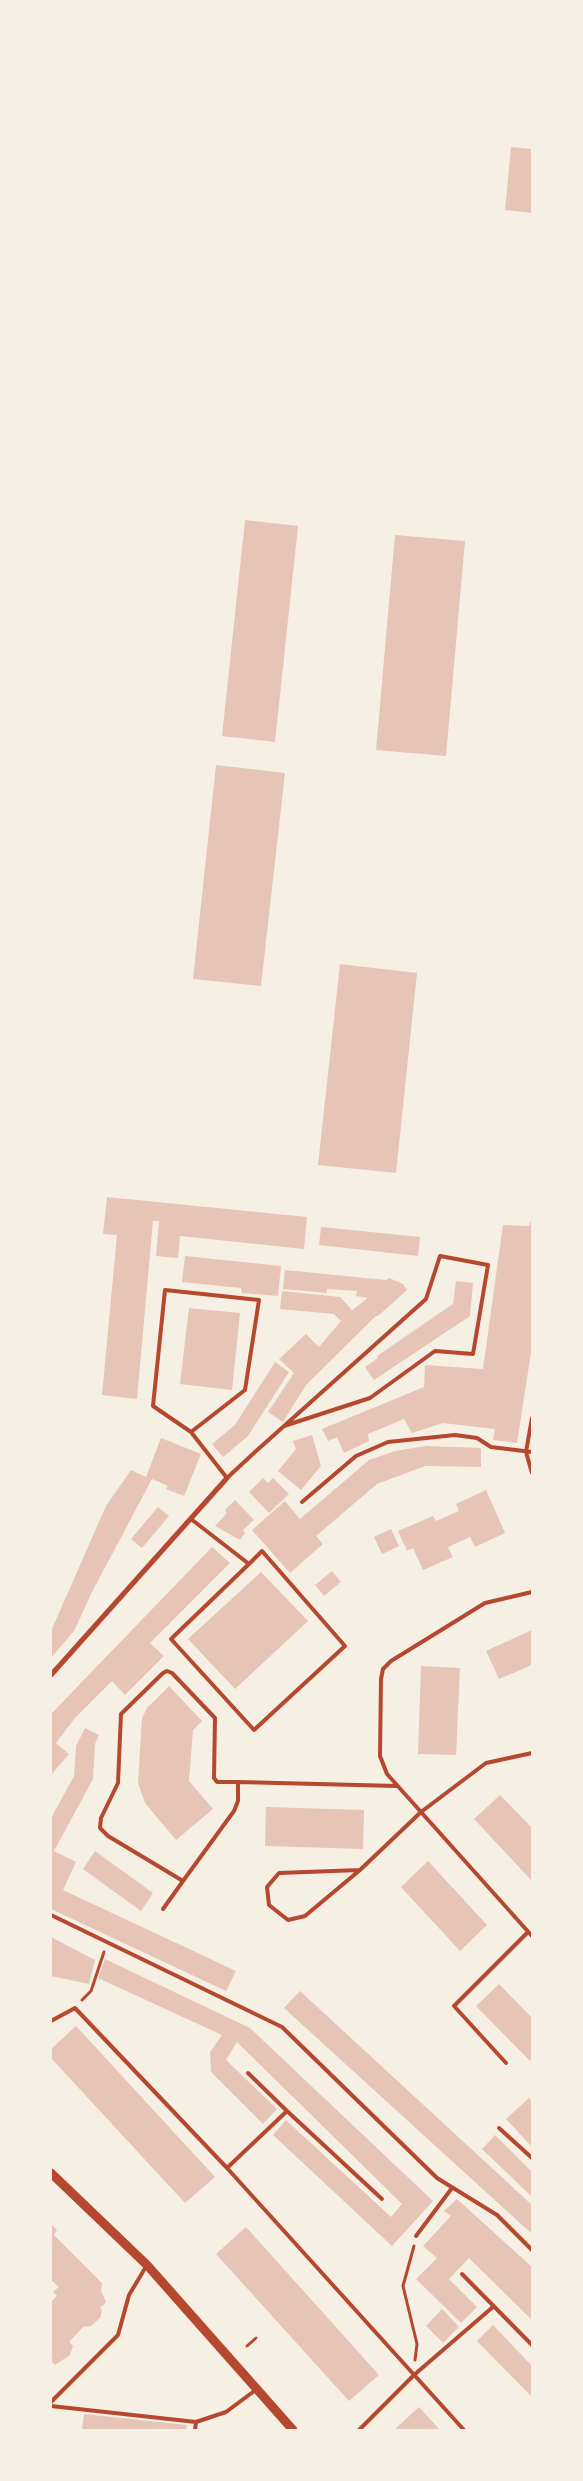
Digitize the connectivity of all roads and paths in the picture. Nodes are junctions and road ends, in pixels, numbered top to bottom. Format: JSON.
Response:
{"nodes":[{"id":1,"x":532,"y":1418,"type":"edge"},
{"id":2,"x":284,"y":1426,"type":"junction"},
{"id":3,"x":191,"y":1432,"type":"junction"},
{"id":4,"x":526,"y":1452,"type":"junction"},
{"id":5,"x":532,"y":1452,"type":"edge"},
{"id":6,"x":532,"y":1473,"type":"edge"},
{"id":7,"x":227,"y":1478,"type":"junction"},
{"id":8,"x":302,"y":1502,"type":"dead end"},
{"id":9,"x":191,"y":1518,"type":"junction"},
{"id":10,"x":248,"y":1564,"type":"junction"},
{"id":11,"x":532,"y":1592,"type":"edge"},
{"id":12,"x":51,"y":1676,"type":"edge"},
{"id":13,"x":532,"y":1753,"type":"edge"},
{"id":14,"x":238,"y":1782,"type":"junction"},
{"id":15,"x":397,"y":1786,"type":"junction"},
{"id":16,"x":421,"y":1812,"type":"junction"},
{"id":17,"x":360,"y":1870,"type":"junction"},
{"id":18,"x":183,"y":1881,"type":"junction"},
{"id":19,"x":162,"y":1909,"type":"dead end"},
{"id":20,"x":51,"y":1915,"type":"edge"},
{"id":21,"x":530,"y":1934,"type":"edge"},
{"id":22,"x":109,"y":1943,"type":"junction"},
{"id":23,"x":75,"y":2008,"type":"junction"},
{"id":24,"x":51,"y":2021,"type":"edge"},
{"id":25,"x":506,"y":2063,"type":"dead end"},
{"id":26,"x":248,"y":2073,"type":"dead end"},
{"id":27,"x":287,"y":2111,"type":"junction"},
{"id":28,"x":499,"y":2128,"type":"dead end"},
{"id":29,"x":532,"y":2158,"type":"edge"},
{"id":30,"x":227,"y":2168,"type":"junction"},
{"id":31,"x":51,"y":2173,"type":"edge"},
{"id":32,"x":452,"y":2188,"type":"junction"},
{"id":33,"x":382,"y":2199,"type":"dead end"},
{"id":34,"x":416,"y":2236,"type":"joint"},
{"id":35,"x":532,"y":2250,"type":"edge"},
{"id":36,"x":147,"y":2265,"type":"junction"},
{"id":37,"x":462,"y":2274,"type":"dead end"},
{"id":38,"x":494,"y":2306,"type":"junction"},
{"id":39,"x":256,"y":2338,"type":"dead end"},
{"id":40,"x":532,"y":2345,"type":"edge"},
{"id":41,"x":247,"y":2346,"type":"dead end"},
{"id":42,"x":414,"y":2375,"type":"junction"},
{"id":43,"x":257,"y":2389,"type":"junction"},
{"id":44,"x":51,"y":2404,"type":"edge"},
{"id":45,"x":196,"y":2422,"type":"junction"},
{"id":46,"x":195,"y":2430,"type":"edge"},
{"id":47,"x":293,"y":2430,"type":"edge"},
{"id":48,"x":359,"y":2430,"type":"edge"},
{"id":49,"x":464,"y":2430,"type":"edge"}],
"edges":[{"from":1,"to":4,"type":"lane"},
{"from":2,"to":2,"type":"lane"},
{"from":2,"to":7,"type":"lane"},
{"from":3,"to":3,"type":"lane"},
{"from":3,"to":7,"type":"lane"},
{"from":4,"to":5,"type":"lane"},
{"from":4,"to":6,"type":"lane"},
{"from":4,"to":8,"type":"lane"},
{"from":7,"to":9,"type":"street"},
{"from":9,"to":10,"type":"lane"},
{"from":9,"to":12,"type":"street"},
{"from":10,"to":10,"type":"lane"},
{"from":11,"to":15,"type":"lane"},
{"from":13,"to":16,"type":"lane"},
{"from":14,"to":15,"type":"lane"},
{"from":14,"to":18,"type":"lane"},
{"from":14,"to":18,"type":"lane"},
{"from":15,"to":16,"type":"lane"},
{"from":16,"to":17,"type":"lane"},
{"from":16,"to":21,"type":"lane"},
{"from":17,"to":17,"type":"lane"},
{"from":18,"to":19,"type":"lane"},
{"from":20,"to":22,"type":"lane"},
{"from":21,"to":25,"type":"lane"},
{"from":22,"to":23,"type":"path"},
{"from":22,"to":32,"type":"lane"},
{"from":23,"to":24,"type":"lane"},
{"from":23,"to":30,"type":"lane"},
{"from":26,"to":27,"type":"lane"},
{"from":27,"to":30,"type":"lane"},
{"from":27,"to":33,"type":"lane"},
{"from":28,"to":29,"type":"lane"},
{"from":30,"to":42,"type":"lane"},
{"from":31,"to":36,"type":"street"},
{"from":32,"to":34,"type":"lane"},
{"from":32,"to":35,"type":"lane"},
{"from":34,"to":42,"type":"path"},
{"from":36,"to":43,"type":"street"},
{"from":36,"to":44,"type":"lane"},
{"from":37,"to":38,"type":"lane"},
{"from":38,"to":40,"type":"lane"},
{"from":38,"to":42,"type":"lane"},
{"from":39,"to":41,"type":"path"},
{"from":42,"to":48,"type":"lane"},
{"from":42,"to":49,"type":"lane"},
{"from":43,"to":45,"type":"lane"},
{"from":43,"to":47,"type":"street"},
{"from":44,"to":45,"type":"lane"},
{"from":45,"to":46,"type":"lane"}]}
